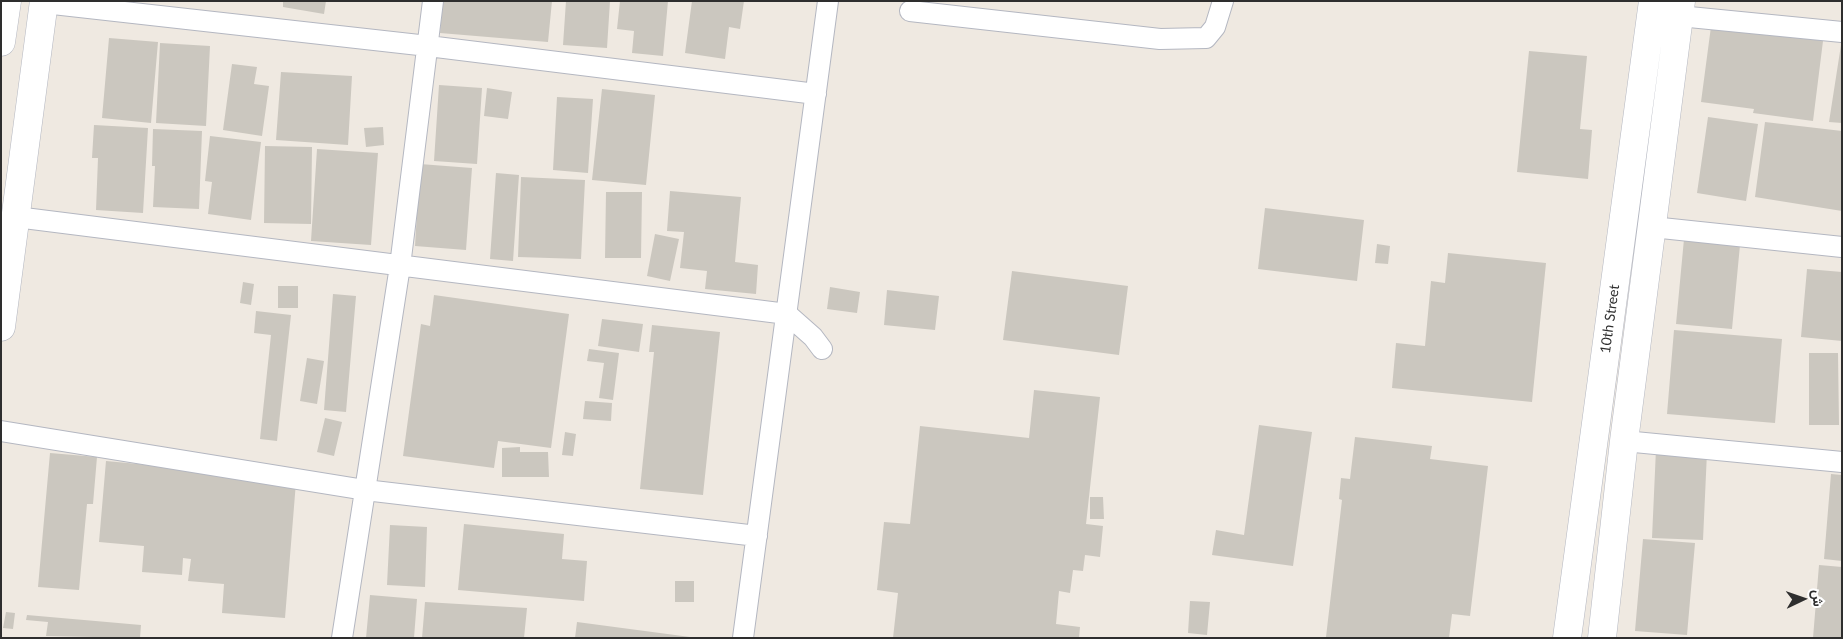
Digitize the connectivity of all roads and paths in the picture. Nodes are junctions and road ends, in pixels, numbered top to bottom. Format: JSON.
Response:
{"nodes":[{"id":1,"x":7,"y":1,"type":"edge"},
{"id":2,"x":433,"y":1,"type":"edge"},
{"id":3,"x":828,"y":1,"type":"edge"},
{"id":4,"x":1223,"y":1,"type":"edge"},
{"id":5,"x":1653,"y":1,"type":"edge"},
{"id":6,"x":44,"y":2,"type":"edge"},
{"id":7,"x":1680,"y":9,"type":"edge"},
{"id":8,"x":910,"y":11,"type":"dead end"},
{"id":9,"x":1842,"y":32,"type":"edge"},
{"id":10,"x":1,"y":42,"type":"edge"},
{"id":11,"x":428,"y":46,"type":"junction"},
{"id":12,"x":816,"y":94,"type":"junction"},
{"id":13,"x":16,"y":217,"type":"junction"},
{"id":14,"x":1652,"y":227,"type":"junction"},
{"id":15,"x":1842,"y":247,"type":"edge"},
{"id":16,"x":400,"y":266,"type":"junction"},
{"id":17,"x":788,"y":314,"type":"junction"},
{"id":18,"x":1,"y":327,"type":"edge"},
{"id":19,"x":822,"y":349,"type":"dead end"},
{"id":20,"x":1,"y":430,"type":"edge"},
{"id":21,"x":1624,"y":441,"type":"junction"},
{"id":22,"x":1842,"y":462,"type":"edge"},
{"id":23,"x":365,"y":490,"type":"junction"},
{"id":24,"x":757,"y":536,"type":"junction"},
{"id":25,"x":342,"y":638,"type":"edge"},
{"id":26,"x":743,"y":638,"type":"edge"},
{"id":27,"x":1567,"y":638,"type":"edge"},
{"id":28,"x":1602,"y":638,"type":"edge"}],
"edges":[{"from":1,"to":10,"type":"street"},
{"from":2,"to":11,"type":"street"},
{"from":3,"to":12,"type":"street"},
{"from":4,"to":8,"type":"street"},
{"from":5,"to":27,"type":"street","name":"10th Street"},
{"from":6,"to":11,"type":"street"},
{"from":6,"to":13,"type":"street"},
{"from":7,"to":9,"type":"street"},
{"from":7,"to":14,"type":"street"},
{"from":11,"to":12,"type":"street"},
{"from":11,"to":16,"type":"street"},
{"from":12,"to":17,"type":"street"},
{"from":13,"to":16,"type":"street"},
{"from":13,"to":18,"type":"street"},
{"from":14,"to":15,"type":"street"},
{"from":14,"to":21,"type":"street"},
{"from":16,"to":17,"type":"street"},
{"from":16,"to":23,"type":"street"},
{"from":17,"to":19,"type":"street"},
{"from":17,"to":24,"type":"street"},
{"from":20,"to":23,"type":"street"},
{"from":21,"to":22,"type":"street"},
{"from":21,"to":28,"type":"street"},
{"from":23,"to":24,"type":"street"},
{"from":23,"to":25,"type":"street"},
{"from":24,"to":26,"type":"street"}]}
